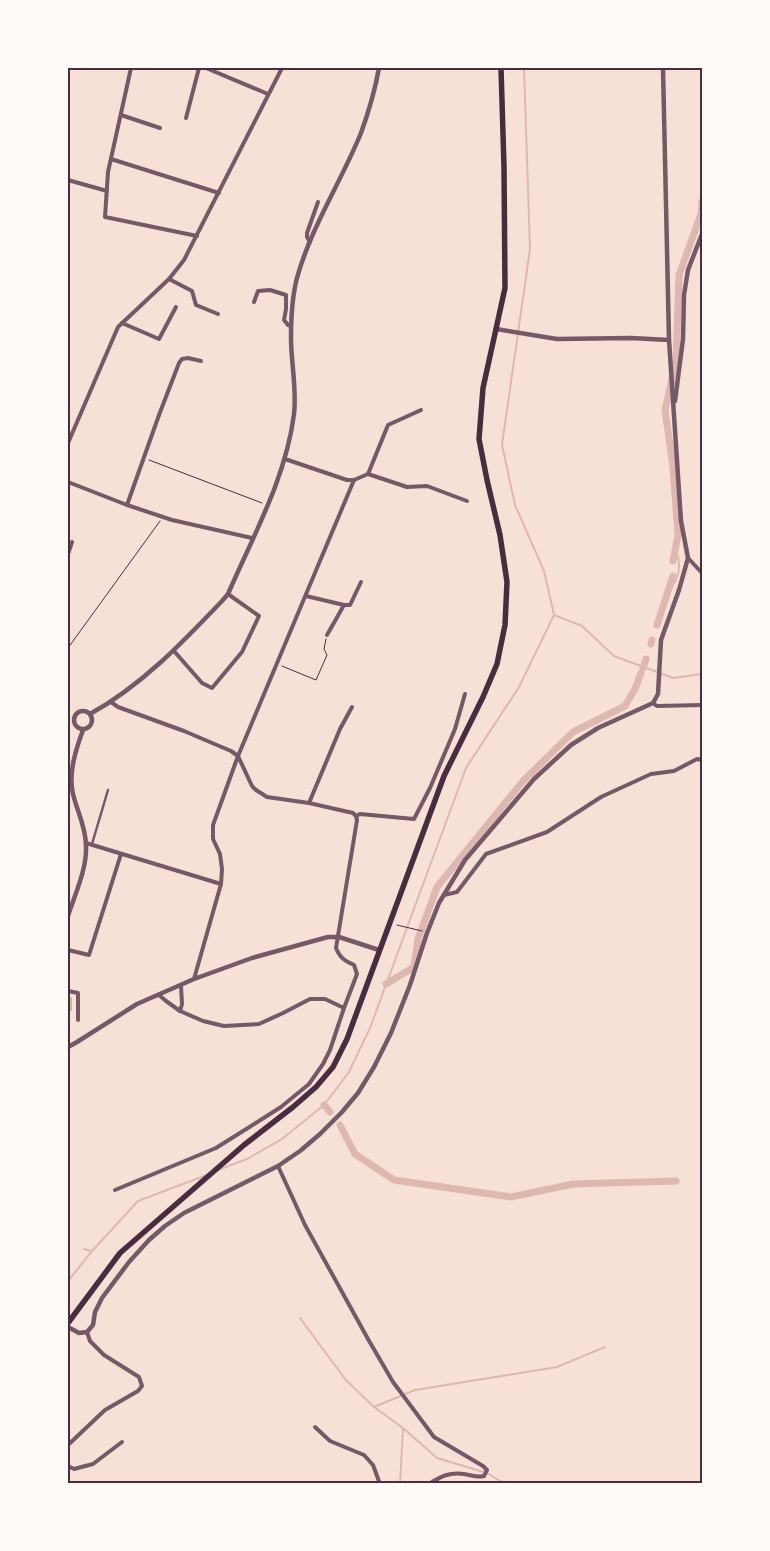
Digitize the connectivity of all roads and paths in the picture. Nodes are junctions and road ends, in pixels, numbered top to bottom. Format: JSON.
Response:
{"nodes":[{"id":1,"x":131,"y":68,"type":"edge"},
{"id":2,"x":199,"y":68,"type":"edge"},
{"id":3,"x":206,"y":68,"type":"edge"},
{"id":4,"x":282,"y":68,"type":"edge"},
{"id":5,"x":379,"y":68,"type":"edge"},
{"id":6,"x":501,"y":68,"type":"edge"},
{"id":7,"x":663,"y":68,"type":"edge"},
{"id":8,"x":268,"y":94,"type":"junction"},
{"id":9,"x":120,"y":115,"type":"junction"},
{"id":10,"x":186,"y":118,"type":"dead end"},
{"id":11,"x":160,"y":128,"type":"dead end"},
{"id":12,"x":111,"y":160,"type":"junction"},
{"id":13,"x":68,"y":180,"type":"edge"},
{"id":14,"x":107,"y":191,"type":"junction"},
{"id":15,"x":219,"y":192,"type":"junction"},
{"id":16,"x":318,"y":202,"type":"dead end"},
{"id":17,"x":702,"y":234,"type":"edge"},
{"id":18,"x":197,"y":236,"type":"junction"},
{"id":19,"x":310,"y":242,"type":"junction"},
{"id":20,"x":169,"y":279,"type":"junction"},
{"id":21,"x":254,"y":302,"type":"dead end"},
{"id":22,"x":176,"y":307,"type":"dead end"},
{"id":23,"x":218,"y":314,"type":"dead end"},
{"id":24,"x":122,"y":323,"type":"junction"},
{"id":25,"x":292,"y":326,"type":"junction"},
{"id":26,"x":496,"y":329,"type":"junction"},
{"id":27,"x":669,"y":340,"type":"junction"},
{"id":28,"x":201,"y":361,"type":"dead end"},
{"id":29,"x":420,"y":410,"type":"dead end"},
{"id":30,"x":674,"y":415,"type":"junction"},
{"id":31,"x":69,"y":436,"type":"edge"},
{"id":32,"x":68,"y":443,"type":"edge"},
{"id":33,"x":144,"y":458,"type":"junction"},
{"id":34,"x":285,"y":459,"type":"junction"},
{"id":35,"x":368,"y":474,"type":"junction"},
{"id":36,"x":354,"y":480,"type":"junction"},
{"id":37,"x":68,"y":482,"type":"edge"},
{"id":38,"x":467,"y":501,"type":"dead end"},
{"id":39,"x":127,"y":505,"type":"junction"},
{"id":40,"x":268,"y":505,"type":"junction"},
{"id":41,"x":163,"y":517,"type":"junction"},
{"id":42,"x":252,"y":538,"type":"junction"},
{"id":43,"x":72,"y":542,"type":"dead end"},
{"id":44,"x":68,"y":554,"type":"edge"},
{"id":45,"x":688,"y":558,"type":"junction"},
{"id":46,"x":702,"y":573,"type":"edge"},
{"id":47,"x":361,"y":582,"type":"dead end"},
{"id":48,"x":228,"y":594,"type":"junction"},
{"id":49,"x":306,"y":596,"type":"junction"},
{"id":50,"x":344,"y":606,"type":"junction"},
{"id":51,"x":327,"y":635,"type":"joint"},
{"id":52,"x":68,"y":648,"type":"edge"},
{"id":53,"x":174,"y":651,"type":"junction"},
{"id":54,"x":277,"y":664,"type":"junction"},
{"id":55,"x":465,"y":694,"type":"dead end"},
{"id":56,"x":111,"y":702,"type":"junction"},
{"id":57,"x":653,"y":703,"type":"junction"},
{"id":58,"x":702,"y":705,"type":"edge"},
{"id":59,"x":352,"y":707,"type":"dead end"},
{"id":60,"x":90,"y":714,"type":"junction"},
{"id":61,"x":68,"y":715,"type":"edge"},
{"id":62,"x":74,"y":717,"type":"junction"},
{"id":63,"x":83,"y":730,"type":"junction"},
{"id":64,"x":238,"y":756,"type":"junction"},
{"id":65,"x":702,"y":760,"type":"edge"},
{"id":66,"x":108,"y":790,"type":"dead end"},
{"id":67,"x":309,"y":803,"type":"junction"},
{"id":68,"x":356,"y":816,"type":"junction"},
{"id":69,"x":89,"y":844,"type":"junction"},
{"id":70,"x":121,"y":854,"type":"junction"},
{"id":71,"x":221,"y":884,"type":"junction"},
{"id":72,"x":444,"y":895,"type":"junction"},
{"id":73,"x":68,"y":916,"type":"edge"},
{"id":74,"x":389,"y":923,"type":"junction"},
{"id":75,"x":427,"y":933,"type":"junction"},
{"id":76,"x":339,"y":937,"type":"junction"},
{"id":77,"x":68,"y":950,"type":"edge"},
{"id":78,"x":379,"y":950,"type":"junction"},
{"id":79,"x":194,"y":980,"type":"junction"},
{"id":80,"x":181,"y":986,"type":"junction"},
{"id":81,"x":68,"y":991,"type":"edge"},
{"id":82,"x":159,"y":995,"type":"junction"},
{"id":83,"x":344,"y":1008,"type":"junction"},
{"id":84,"x":180,"y":1011,"type":"junction"},
{"id":85,"x":78,"y":1020,"type":"dead end"},
{"id":86,"x":68,"y":1047,"type":"edge"},
{"id":87,"x":278,"y":1166,"type":"junction"},
{"id":88,"x":116,"y":1190,"type":"dead end"},
{"id":89,"x":68,"y":1323,"type":"edge"},
{"id":90,"x":68,"y":1327,"type":"edge"},
{"id":91,"x":87,"y":1332,"type":"junction"},
{"id":92,"x":315,"y":1427,"type":"dead end"},
{"id":93,"x":122,"y":1442,"type":"dead end"},
{"id":94,"x":68,"y":1445,"type":"edge"},
{"id":95,"x":68,"y":1466,"type":"edge"},
{"id":96,"x":380,"y":1484,"type":"edge"},
{"id":97,"x":429,"y":1484,"type":"edge"}],
"edges":[{"from":1,"to":9,"type":"street"},
{"from":2,"to":10,"type":"street"},
{"from":3,"to":8,"type":"street"},
{"from":4,"to":8,"type":"street"},
{"from":5,"to":19,"type":"street"},
{"from":6,"to":26,"type":"main road"},
{"from":7,"to":27,"type":"street"},
{"from":8,"to":15,"type":"street"},
{"from":9,"to":11,"type":"street"},
{"from":9,"to":12,"type":"street"},
{"from":12,"to":14,"type":"street"},
{"from":12,"to":15,"type":"street"},
{"from":13,"to":14,"type":"street"},
{"from":14,"to":18,"type":"street"},
{"from":15,"to":18,"type":"street"},
{"from":16,"to":19,"type":"street"},
{"from":17,"to":30,"type":"street"},
{"from":18,"to":20,"type":"street"},
{"from":19,"to":25,"type":"street"},
{"from":20,"to":23,"type":"street"},
{"from":20,"to":24,"type":"street"},
{"from":21,"to":25,"type":"street"},
{"from":22,"to":24,"type":"street"},
{"from":24,"to":31,"type":"street"},
{"from":25,"to":34,"type":"street"},
{"from":26,"to":27,"type":"street"},
{"from":26,"to":74,"type":"main road"},
{"from":27,"to":30,"type":"street"},
{"from":28,"to":33,"type":"street"},
{"from":29,"to":35,"type":"street"},
{"from":30,"to":45,"type":"street"},
{"from":31,"to":32,"type":"street"},
{"from":33,"to":39,"type":"street"},
{"from":33,"to":40,"type":"path"},
{"from":34,"to":36,"type":"street"},
{"from":34,"to":40,"type":"street"},
{"from":35,"to":36,"type":"street"},
{"from":35,"to":38,"type":"street"},
{"from":36,"to":49,"type":"street"},
{"from":37,"to":39,"type":"street"},
{"from":39,"to":41,"type":"street"},
{"from":40,"to":42,"type":"street"},
{"from":41,"to":42,"type":"street"},
{"from":41,"to":52,"type":"path"},
{"from":42,"to":48,"type":"street"},
{"from":43,"to":44,"type":"street"},
{"from":45,"to":46,"type":"street"},
{"from":45,"to":57,"type":"street"},
{"from":47,"to":50,"type":"street"},
{"from":48,"to":53,"type":"street"},
{"from":48,"to":53,"type":"street"},
{"from":49,"to":50,"type":"street"},
{"from":49,"to":54,"type":"street"},
{"from":50,"to":51,"type":"street"},
{"from":51,"to":54,"type":"path"},
{"from":53,"to":56,"type":"street"},
{"from":54,"to":64,"type":"street"},
{"from":55,"to":68,"type":"street"},
{"from":56,"to":60,"type":"street"},
{"from":56,"to":64,"type":"street"},
{"from":57,"to":58,"type":"street"},
{"from":57,"to":72,"type":"street"},
{"from":59,"to":67,"type":"street"},
{"from":60,"to":62,"type":"street"},
{"from":60,"to":63,"type":"street"},
{"from":61,"to":62,"type":"street"},
{"from":62,"to":63,"type":"street"},
{"from":63,"to":69,"type":"street"},
{"from":64,"to":67,"type":"street"},
{"from":64,"to":71,"type":"street"},
{"from":65,"to":72,"type":"street"},
{"from":66,"to":69,"type":"street"},
{"from":67,"to":68,"type":"street"},
{"from":68,"to":76,"type":"street"},
{"from":69,"to":70,"type":"street"},
{"from":69,"to":73,"type":"street"},
{"from":70,"to":71,"type":"street"},
{"from":70,"to":77,"type":"street"},
{"from":71,"to":79,"type":"street"},
{"from":72,"to":75,"type":"street"},
{"from":74,"to":75,"type":"path"},
{"from":74,"to":78,"type":"main road"},
{"from":75,"to":87,"type":"street"},
{"from":76,"to":78,"type":"street"},
{"from":76,"to":79,"type":"street"},
{"from":76,"to":83,"type":"street"},
{"from":78,"to":89,"type":"main road"},
{"from":79,"to":80,"type":"street"},
{"from":80,"to":82,"type":"street"},
{"from":80,"to":84,"type":"street"},
{"from":81,"to":85,"type":"street"},
{"from":82,"to":84,"type":"street"},
{"from":82,"to":86,"type":"street"},
{"from":83,"to":84,"type":"street"},
{"from":83,"to":88,"type":"street"},
{"from":87,"to":91,"type":"street"},
{"from":87,"to":97,"type":"street"},
{"from":90,"to":91,"type":"street"},
{"from":91,"to":94,"type":"street"},
{"from":92,"to":96,"type":"street"},
{"from":93,"to":95,"type":"street"}]}
